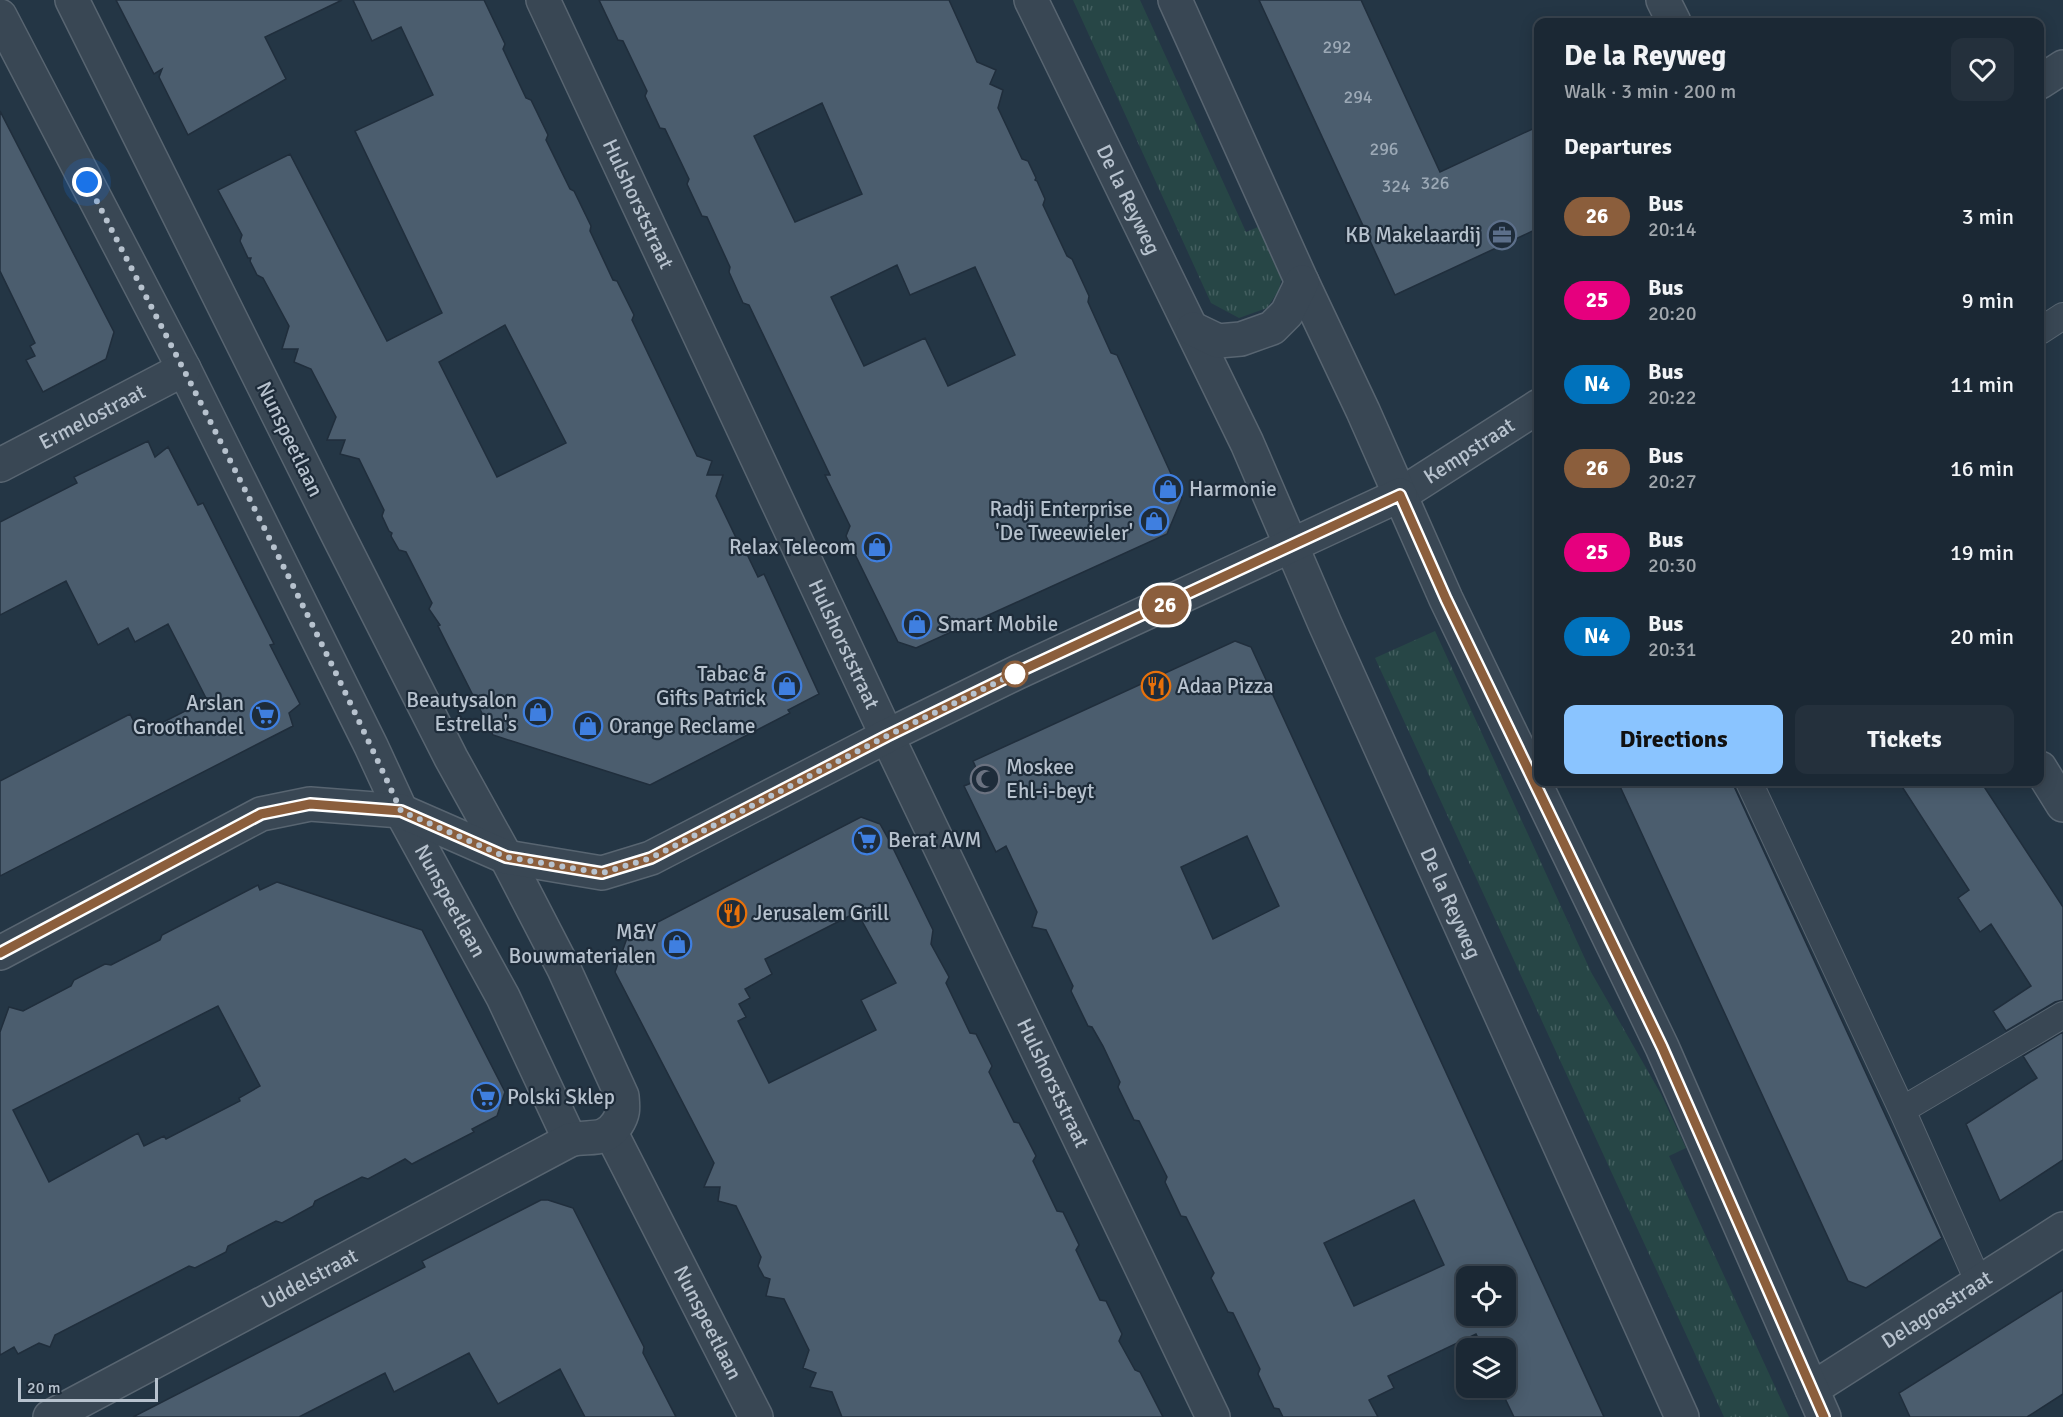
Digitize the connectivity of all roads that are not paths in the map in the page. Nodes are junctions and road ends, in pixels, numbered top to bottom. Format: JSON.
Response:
{"nodes":[{"id":1,"x":72,"y":0,"type":"edge"},
{"id":2,"x":543,"y":0,"type":"edge"},
{"id":3,"x":1031,"y":0,"type":"edge"},
{"id":4,"x":1175,"y":0,"type":"edge"},
{"id":5,"x":1663,"y":0,"type":"edge"},
{"id":6,"x":0,"y":16,"type":"edge"},
{"id":7,"x":1672,"y":18,"type":"edge"},
{"id":8,"x":1302,"y":282,"type":"junction"},
{"id":9,"x":2063,"y":316,"type":"edge"},
{"id":10,"x":2044,"y":328,"type":"edge"},
{"id":11,"x":1193,"y":329,"type":"junction"},
{"id":12,"x":184,"y":369,"type":"junction"},
{"id":13,"x":1534,"y":409,"type":"edge"},
{"id":14,"x":0,"y":465,"type":"edge"},
{"id":15,"x":1400,"y":495,"type":"junction"},
{"id":16,"x":1292,"y":546,"type":"junction"},
{"id":17,"x":887,"y":736,"type":"junction"},
{"id":18,"x":2044,"y":774,"type":"edge"},
{"id":19,"x":1534,"y":782,"type":"edge"},
{"id":20,"x":1536,"y":786,"type":"edge"},
{"id":21,"x":1751,"y":786,"type":"edge"},
{"id":22,"x":2063,"y":805,"type":"edge"},
{"id":23,"x":401,"y":811,"type":"junction"},
{"id":24,"x":506,"y":857,"type":"junction"},
{"id":25,"x":0,"y":953,"type":"edge"},
{"id":26,"x":2063,"y":1015,"type":"edge"},
{"id":27,"x":1902,"y":1110,"type":"junction"},
{"id":28,"x":610,"y":1133,"type":"junction"},
{"id":29,"x":570,"y":1140,"type":"junction"},
{"id":30,"x":2063,"y":1229,"type":"edge"},
{"id":31,"x":1979,"y":1283,"type":"junction"},
{"id":32,"x":1818,"y":1403,"type":"edge"},
{"id":33,"x":50,"y":1417,"type":"edge"},
{"id":34,"x":756,"y":1417,"type":"edge"},
{"id":35,"x":1213,"y":1417,"type":"edge"},
{"id":36,"x":1682,"y":1417,"type":"edge"}],
"edges":[{"from":1,"to":24,"type":"street","name":"Nunspeetlaan"},
{"from":2,"to":17,"type":"street","name":"Hulshorststraat"},
{"from":3,"to":11,"type":"street","name":"De la Reyweg"},
{"from":4,"to":8,"type":"street"},
{"from":5,"to":7,"type":"street"},
{"from":6,"to":12,"type":"street","name":"Nunspeetlaan"},
{"from":8,"to":11,"type":"street"},
{"from":8,"to":15,"type":"street"},
{"from":9,"to":10,"type":"lane"},
{"from":11,"to":16,"type":"street","name":"De la Reyweg"},
{"from":12,"to":14,"type":"street","name":"Ermelostraat"},
{"from":12,"to":23,"type":"street","name":"Nunspeetlaan"},
{"from":13,"to":15,"type":"street","name":"Kempstraat"},
{"from":15,"to":16,"type":"street","name":"Kempstraat"},
{"from":15,"to":19,"type":"street"},
{"from":16,"to":17,"type":"street","name":"Kempstraat"},
{"from":16,"to":36,"type":"street","name":"De la Reyweg"},
{"from":17,"to":24,"type":"street","name":"Kempstraat"},
{"from":17,"to":35,"type":"street","name":"Hulshorststraat"},
{"from":18,"to":22,"type":"street"},
{"from":20,"to":32,"type":"street"},
{"from":21,"to":27,"type":"lane"},
{"from":23,"to":24,"type":"street","name":"Kempstraat"},
{"from":23,"to":25,"type":"street","name":"Kempstraat"},
{"from":23,"to":29,"type":"street","name":"Nunspeetlaan"},
{"from":24,"to":28,"type":"street","name":"Nunspeetlaan"},
{"from":26,"to":27,"type":"lane"},
{"from":27,"to":31,"type":"lane"},
{"from":28,"to":29,"type":"street"},
{"from":28,"to":34,"type":"street","name":"Nunspeetlaan"},
{"from":29,"to":33,"type":"street","name":"Uddelstraat"},
{"from":30,"to":31,"type":"street","name":"Delagoastraat"},
{"from":31,"to":32,"type":"street","name":"Delagoastraat"}]}
